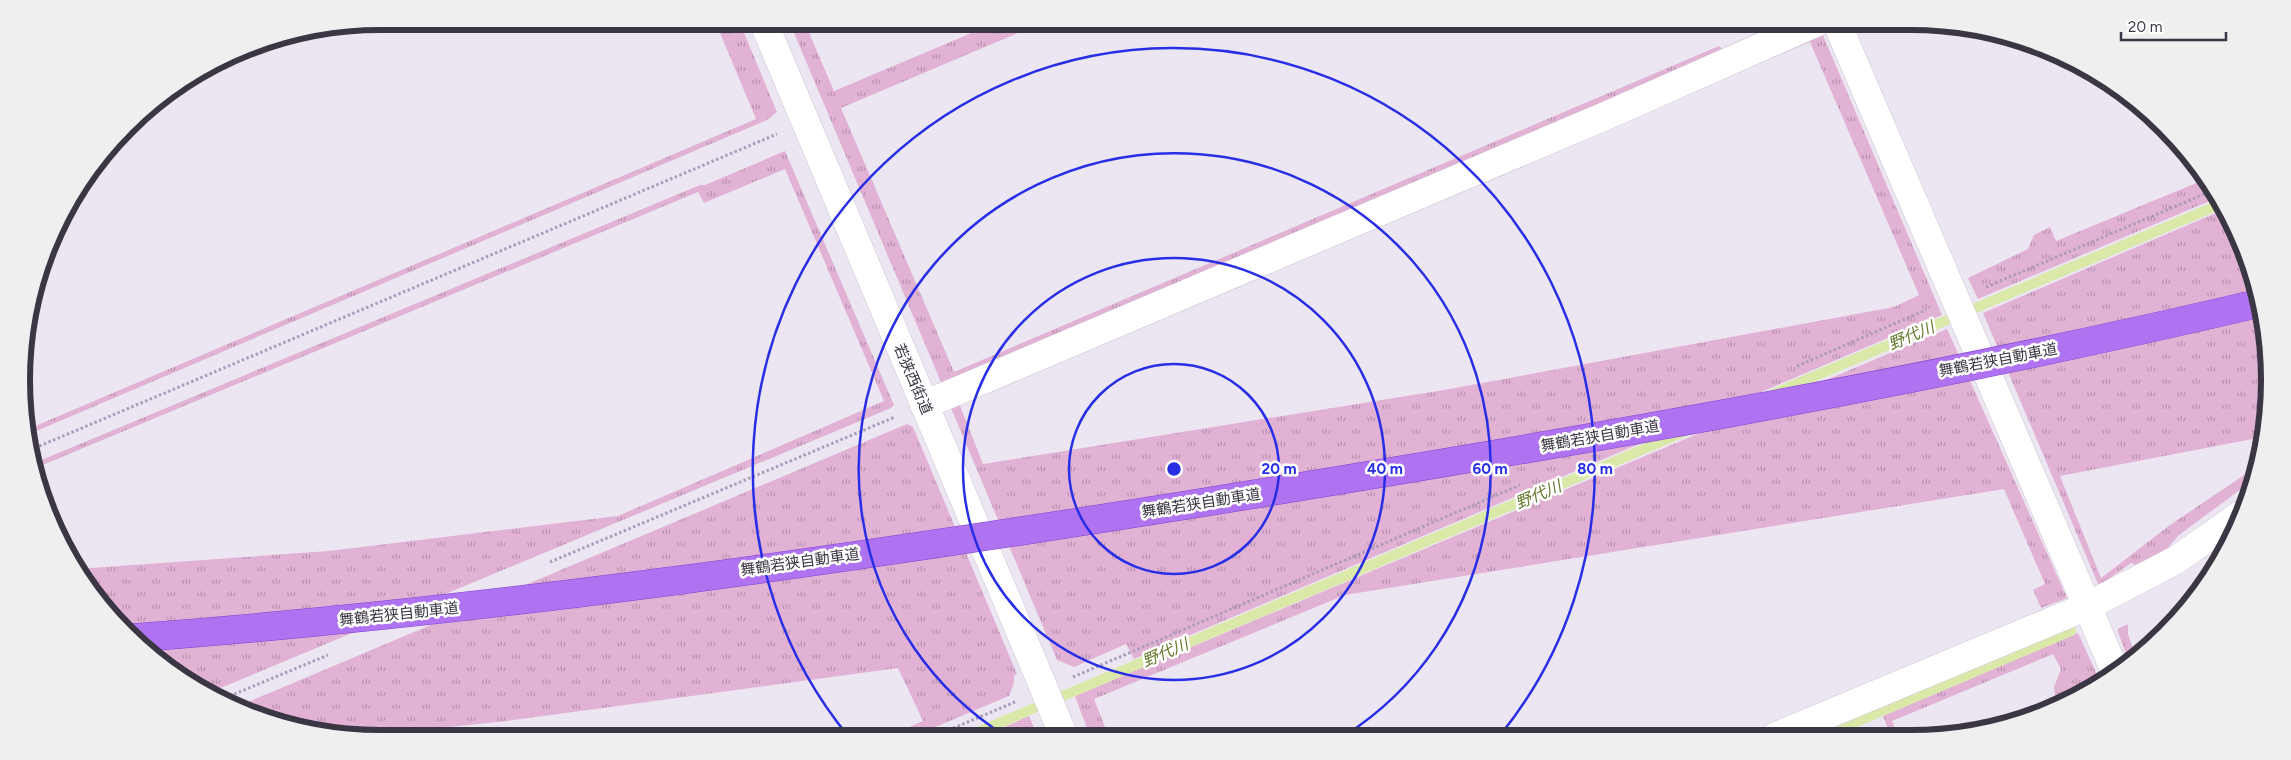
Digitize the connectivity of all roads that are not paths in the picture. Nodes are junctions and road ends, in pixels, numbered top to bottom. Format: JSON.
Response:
{"nodes":[{"id":1,"x":767,"y":30,"type":"edge"},
{"id":2,"x":1800,"y":30,"type":"edge"},
{"id":3,"x":1840,"y":30,"type":"edge"},
{"id":4,"x":2252,"y":305,"type":"edge"},
{"id":5,"x":924,"y":405,"type":"junction"},
{"id":6,"x":2231,"y":521,"type":"edge"},
{"id":7,"x":2088,"y":606,"type":"junction"},
{"id":8,"x":143,"y":637,"type":"edge"},
{"id":9,"x":2113,"y":666,"type":"edge"},
{"id":10,"x":1061,"y":730,"type":"edge"},
{"id":11,"x":1790,"y":730,"type":"edge"}],
"edges":[{"from":1,"to":5,"type":"street","name":"若狭西街道"},
{"from":2,"to":5,"type":"street"},
{"from":3,"to":7,"type":"street"},
{"from":4,"to":8,"type":"highway","name":"舞鶴若狭自動車道","bridge":true},
{"from":5,"to":10,"type":"street","name":"若狭西街道","bridge":true},
{"from":6,"to":7,"type":"street"},
{"from":7,"to":9,"type":"street"},
{"from":7,"to":11,"type":"street"}]}
